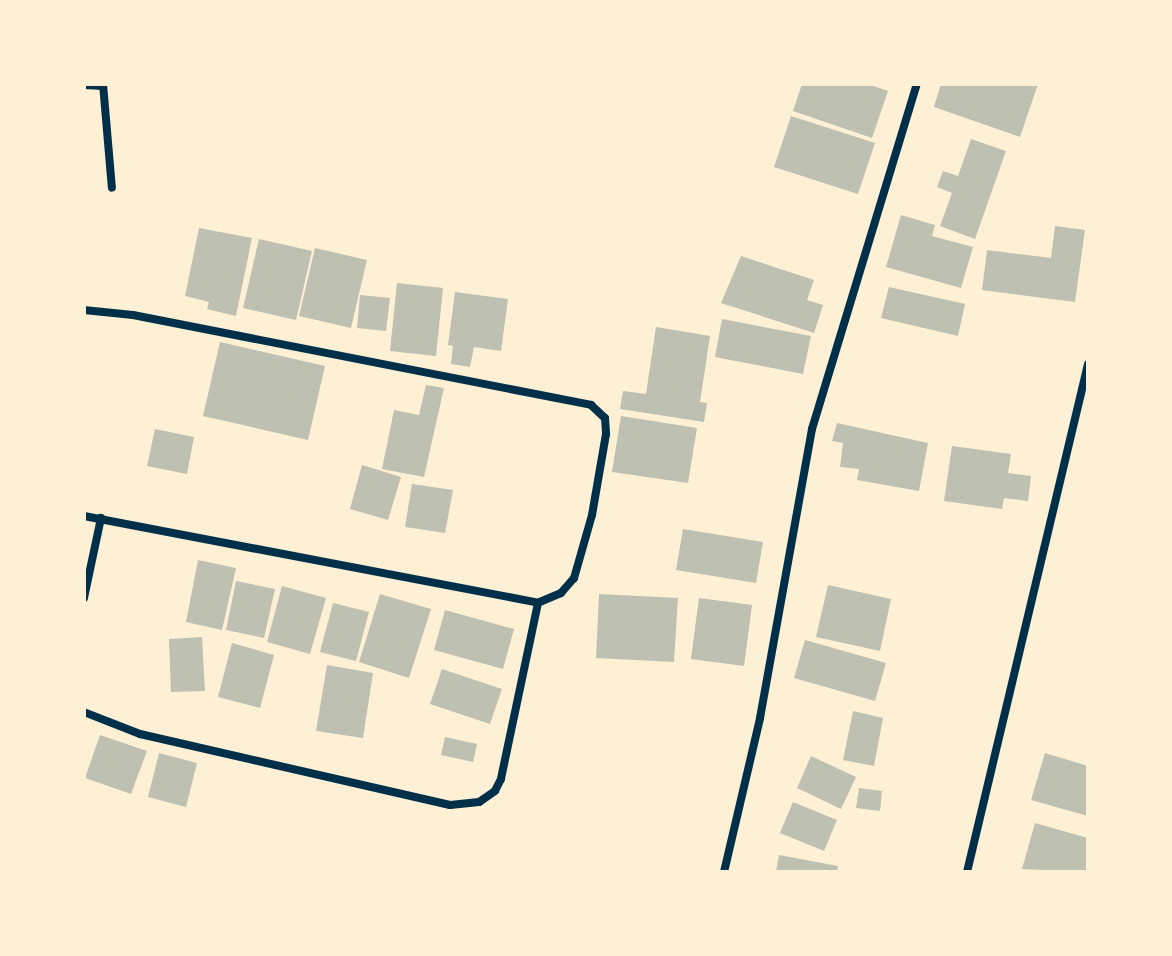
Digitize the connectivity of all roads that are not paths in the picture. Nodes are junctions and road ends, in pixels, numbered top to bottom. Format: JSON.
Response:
{"nodes":[{"id":1,"x":917,"y":84,"type":"edge"},
{"id":2,"x":84,"y":85,"type":"edge"},
{"id":3,"x":103,"y":85,"type":"edge"},
{"id":4,"x":112,"y":188,"type":"dead end"},
{"id":5,"x":84,"y":310,"type":"edge"},
{"id":6,"x":1088,"y":364,"type":"edge"},
{"id":7,"x":84,"y":516,"type":"edge"},
{"id":8,"x":101,"y":518,"type":"junction"},
{"id":9,"x":84,"y":598,"type":"edge"},
{"id":10,"x":538,"y":603,"type":"junction"},
{"id":11,"x":84,"y":712,"type":"edge"},
{"id":12,"x":724,"y":872,"type":"edge"},
{"id":13,"x":967,"y":872,"type":"edge"}],
"edges":[{"from":1,"to":12,"type":"street"},
{"from":2,"to":3,"type":"street"},
{"from":3,"to":4,"type":"street"},
{"from":5,"to":10,"type":"street"},
{"from":6,"to":13,"type":"street"},
{"from":7,"to":8,"type":"street"},
{"from":8,"to":9,"type":"street"},
{"from":8,"to":10,"type":"street"},
{"from":10,"to":11,"type":"street"}]}
